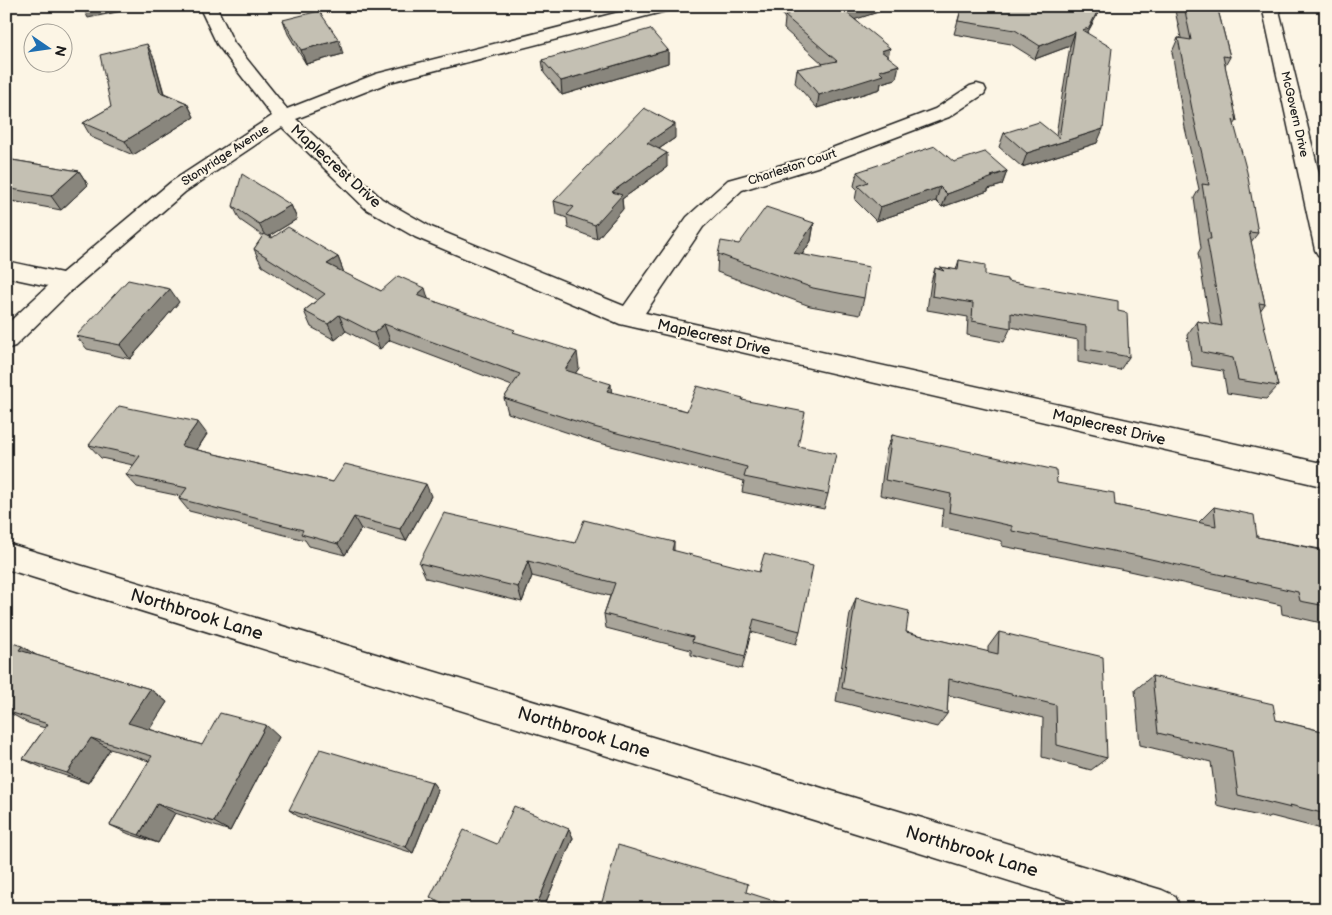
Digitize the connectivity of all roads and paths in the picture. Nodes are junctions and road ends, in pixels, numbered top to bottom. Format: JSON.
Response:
{"nodes":[{"id":1,"x":206,"y":6,"type":"edge"},
{"id":2,"x":664,"y":6,"type":"edge"},
{"id":3,"x":1270,"y":6,"type":"edge"},
{"id":4,"x":977,"y":90,"type":"dead end"},
{"id":5,"x":283,"y":117,"type":"junction"},
{"id":6,"x":1326,"y":250,"type":"edge"},
{"id":7,"x":6,"y":269,"type":"edge"},
{"id":8,"x":66,"y":282,"type":"junction"},
{"id":9,"x":629,"y":318,"type":"junction"},
{"id":10,"x":6,"y":340,"type":"edge"},
{"id":11,"x":1326,"y":476,"type":"edge"},
{"id":12,"x":6,"y":556,"type":"edge"},
{"id":13,"x":1162,"y":909,"type":"edge"}],
"edges":[{"from":1,"to":5,"type":"street","name":"Maplecrest Drive"},
{"from":2,"to":5,"type":"street","name":"Stonyridge Avenue"},
{"from":3,"to":6,"type":"street","name":"McGovern Drive"},
{"from":4,"to":9,"type":"street","name":"Charleston Court"},
{"from":5,"to":8,"type":"street","name":"Stonyridge Avenue"},
{"from":5,"to":9,"type":"street","name":"Maplecrest Drive"},
{"from":7,"to":8,"type":"street"},
{"from":8,"to":10,"type":"street","name":"Stonyridge Avenue"},
{"from":9,"to":11,"type":"street","name":"Maplecrest Drive"},
{"from":12,"to":13,"type":"street","name":"Northbrook Lane"}]}
